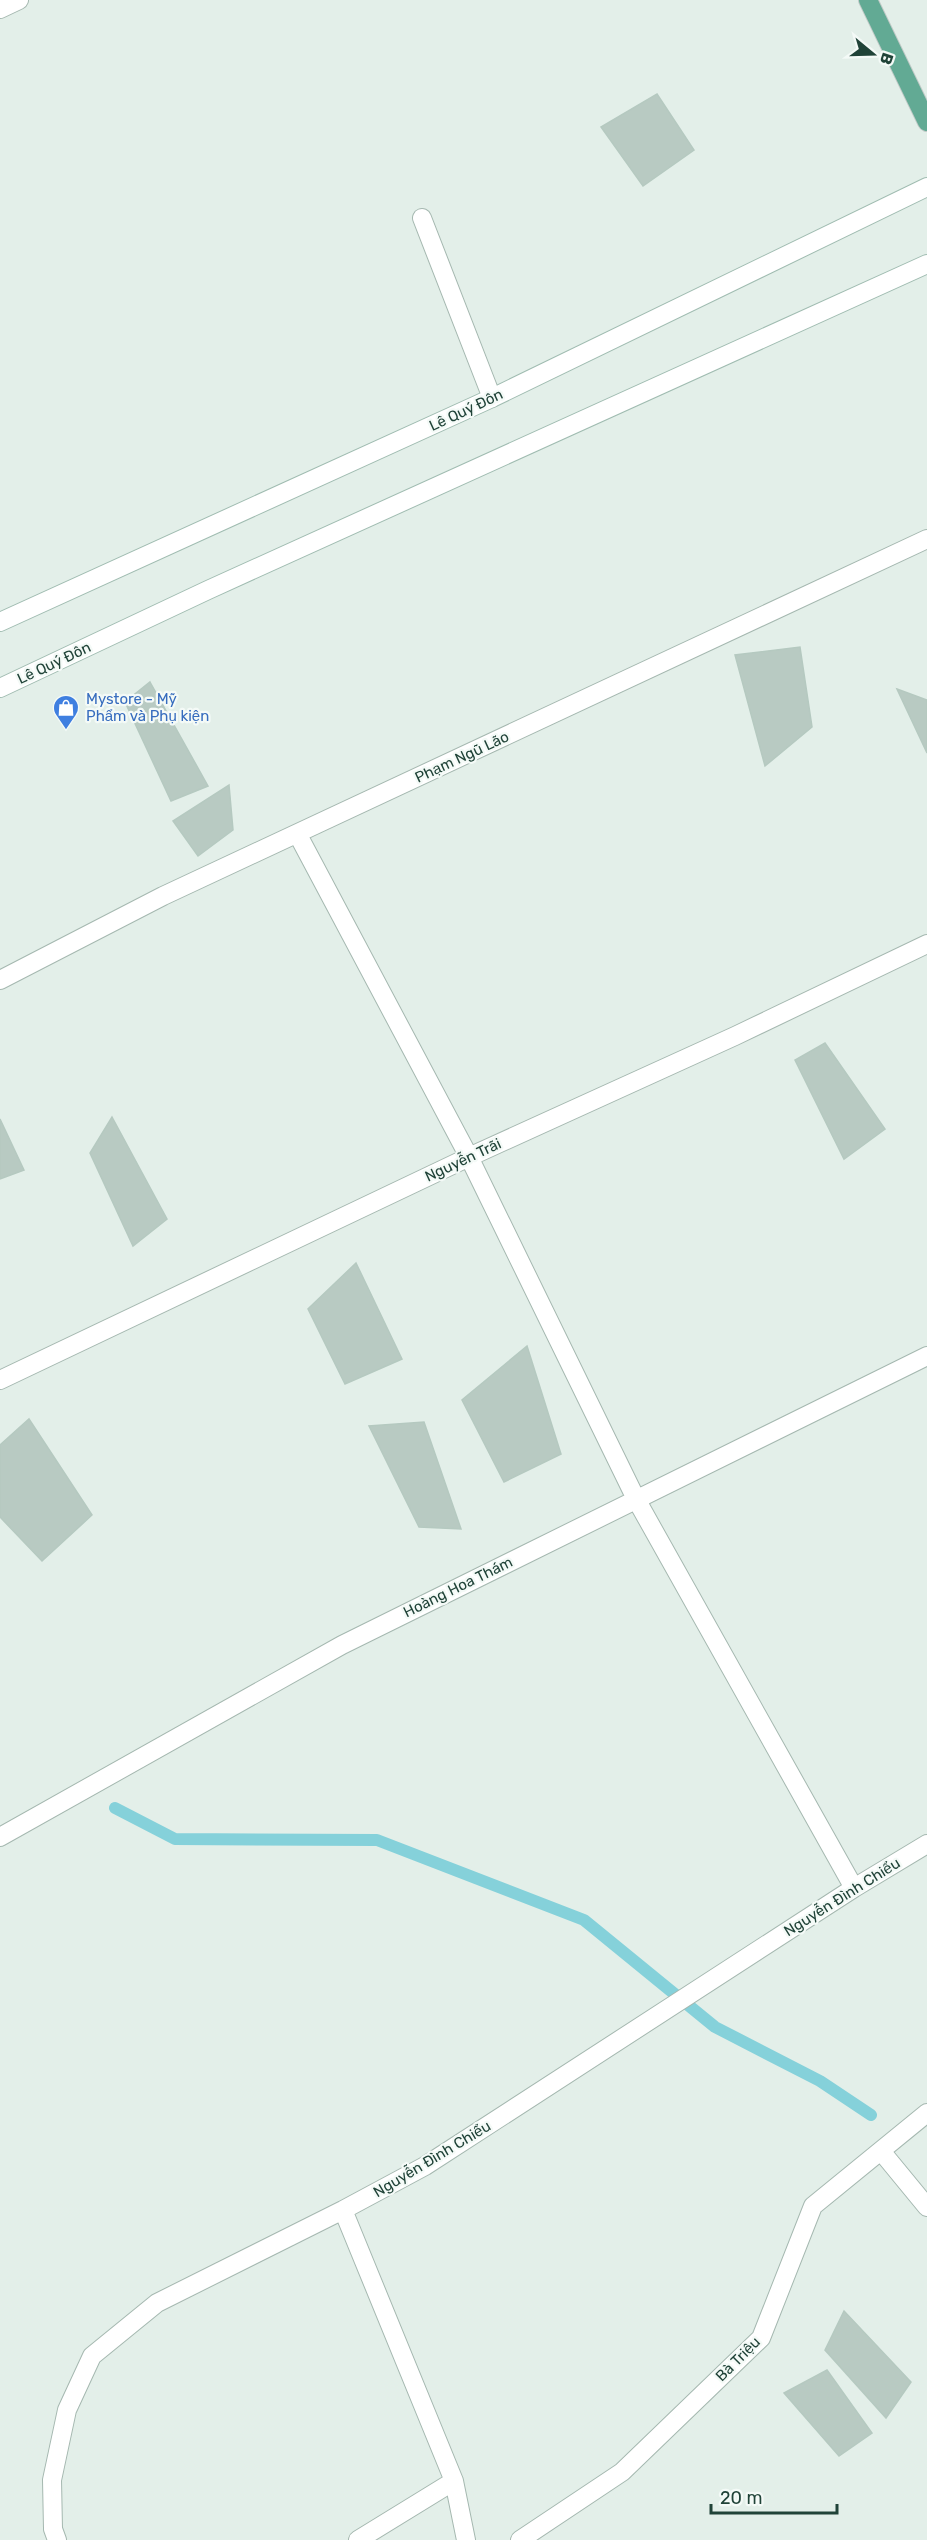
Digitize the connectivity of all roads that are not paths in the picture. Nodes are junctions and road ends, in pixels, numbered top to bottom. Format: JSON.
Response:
{"nodes":[{"id":1,"x":868,"y":0,"type":"edge"},
{"id":2,"x":927,"y":122,"type":"edge"},
{"id":3,"x":927,"y":187,"type":"edge"},
{"id":4,"x":422,"y":219,"type":"dead end"},
{"id":5,"x":927,"y":264,"type":"edge"},
{"id":6,"x":492,"y":398,"type":"junction"},
{"id":7,"x":927,"y":539,"type":"edge"},
{"id":8,"x":0,"y":622,"type":"edge"},
{"id":9,"x":0,"y":688,"type":"edge"},
{"id":10,"x":298,"y":835,"type":"junction"},
{"id":11,"x":927,"y":944,"type":"edge"},
{"id":12,"x":0,"y":980,"type":"edge"},
{"id":13,"x":469,"y":1157,"type":"junction"},
{"id":14,"x":927,"y":1356,"type":"edge"},
{"id":15,"x":0,"y":1380,"type":"edge"},
{"id":16,"x":636,"y":1499,"type":"junction"},
{"id":17,"x":0,"y":1837,"type":"edge"},
{"id":18,"x":927,"y":1844,"type":"edge"},
{"id":19,"x":854,"y":1888,"type":"junction"},
{"id":20,"x":927,"y":2113,"type":"edge"},
{"id":21,"x":880,"y":2151,"type":"junction"},
{"id":22,"x":927,"y":2207,"type":"edge"},
{"id":23,"x":343,"y":2210,"type":"junction"},
{"id":24,"x":454,"y":2481,"type":"junction"},
{"id":25,"x":57,"y":2540,"type":"edge"},
{"id":26,"x":358,"y":2540,"type":"edge"},
{"id":27,"x":466,"y":2540,"type":"edge"},
{"id":28,"x":520,"y":2540,"type":"edge"}],
"edges":[{"from":1,"to":2,"type":"main road"},
{"from":3,"to":6,"type":"street","name":"Lê Quý Đôn"},
{"from":4,"to":6,"type":"street"},
{"from":5,"to":9,"type":"street","name":"Lê Quý Đôn"},
{"from":6,"to":8,"type":"street","name":"Lê Quý Đôn"},
{"from":7,"to":10,"type":"street","name":"Phạm Ngũ Lão"},
{"from":10,"to":12,"type":"street","name":"Phạm Ngũ Lão"},
{"from":10,"to":13,"type":"street"},
{"from":11,"to":13,"type":"street","name":"Nguyễn Trãi"},
{"from":13,"to":15,"type":"street","name":"Nguyễn Trãi"},
{"from":13,"to":16,"type":"street"},
{"from":14,"to":16,"type":"street","name":"Hoàng Hoa Thám"},
{"from":16,"to":17,"type":"street","name":"Hoàng Hoa Thám"},
{"from":16,"to":19,"type":"street"},
{"from":18,"to":19,"type":"street","name":"Nguyễn Đình Chiểu"},
{"from":19,"to":23,"type":"street","name":"Nguyễn Đình Chiểu"},
{"from":20,"to":21,"type":"street","name":"Bà Triệu"},
{"from":21,"to":22,"type":"street"},
{"from":21,"to":28,"type":"street","name":"Bà Triệu"},
{"from":23,"to":24,"type":"street"},
{"from":23,"to":25,"type":"street","name":"Nguyễn Đình Chiểu"},
{"from":24,"to":26,"type":"street"},
{"from":24,"to":27,"type":"street"}]}
